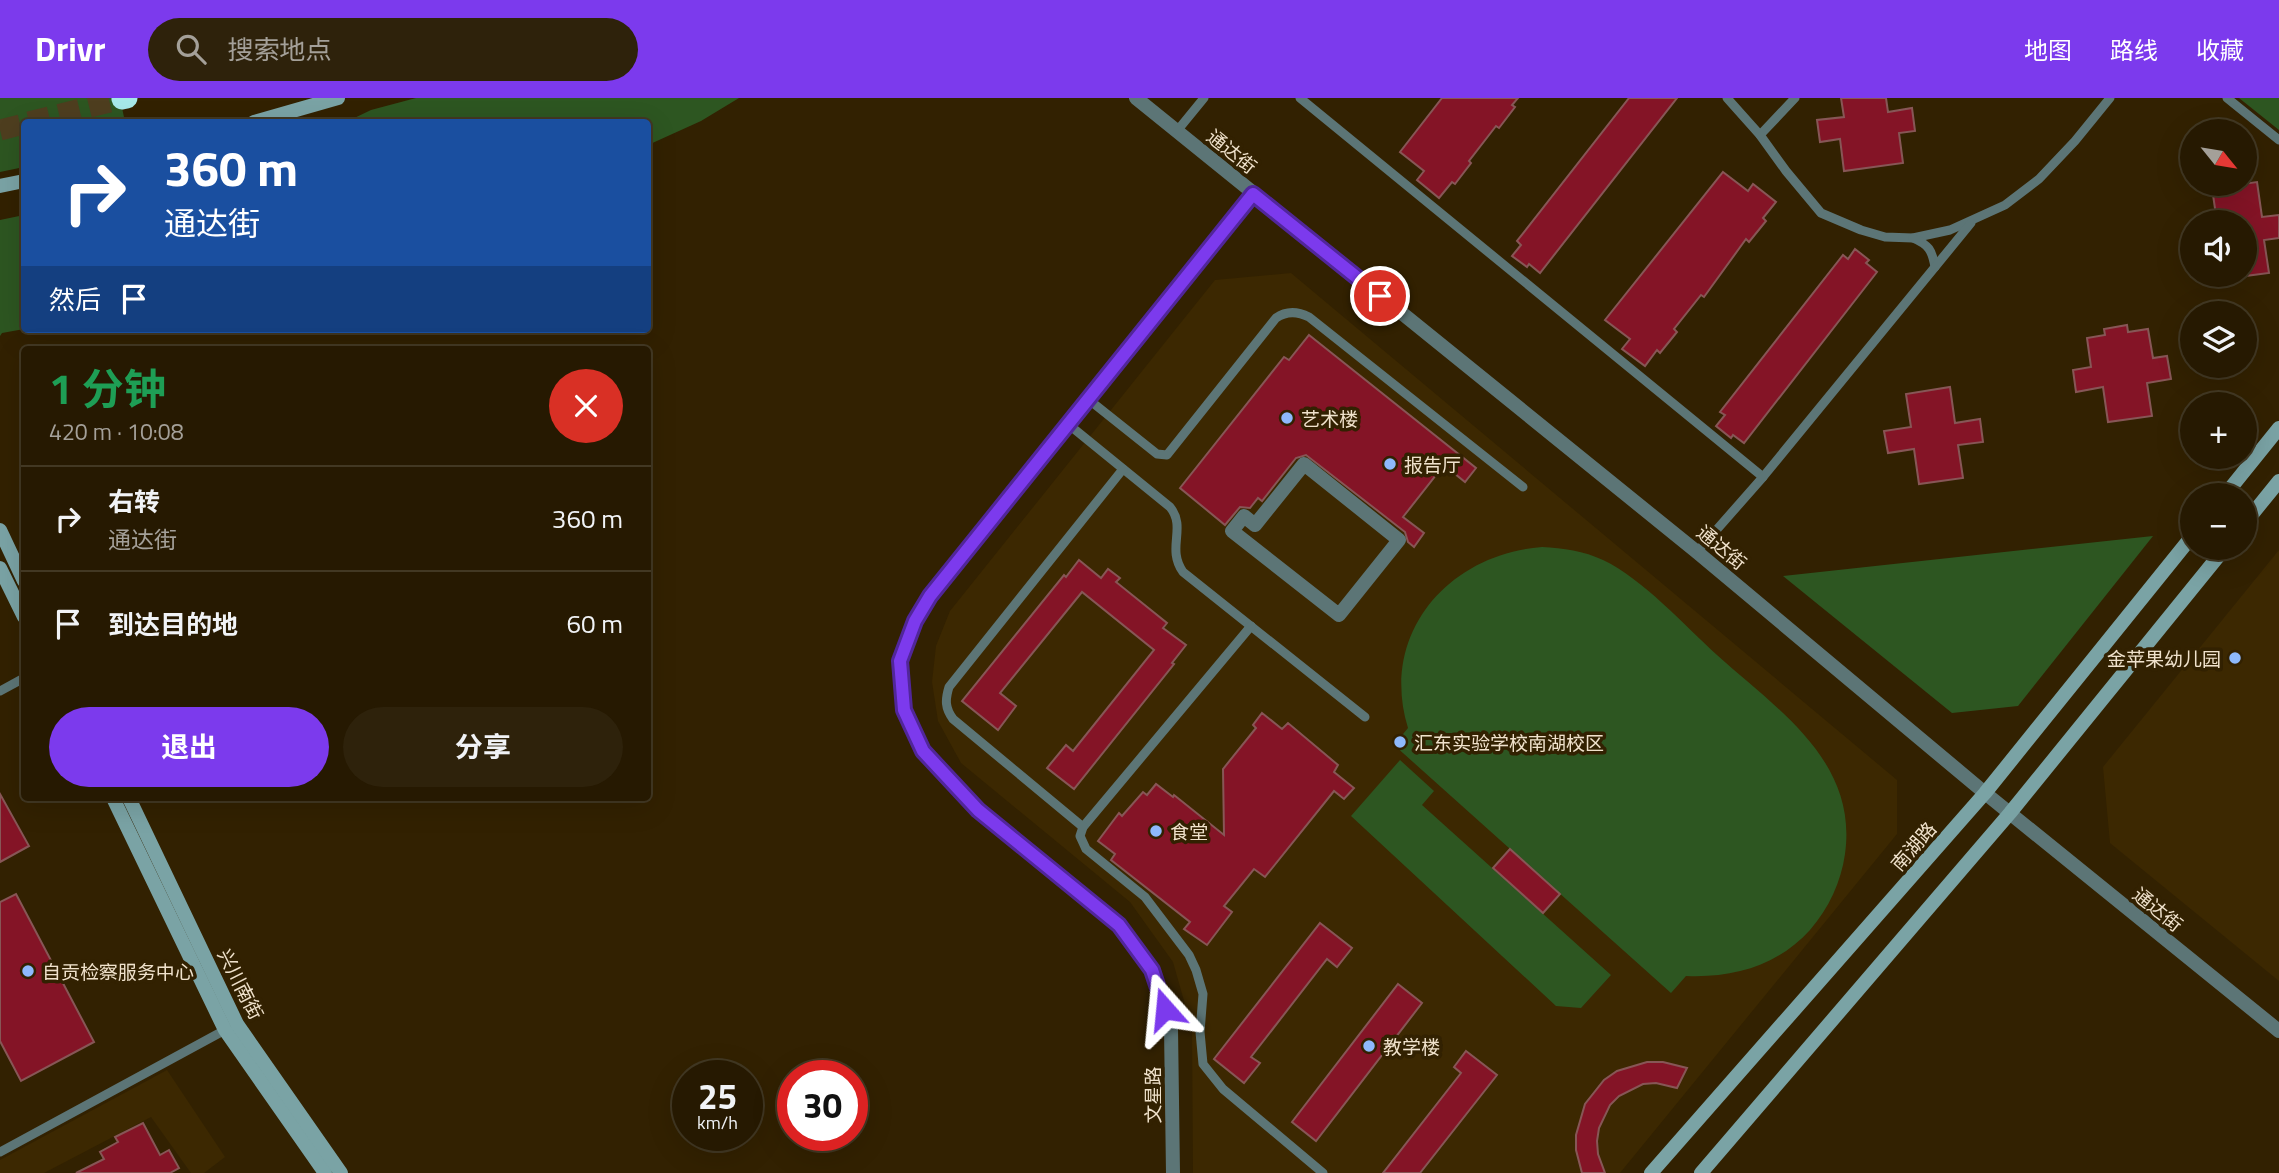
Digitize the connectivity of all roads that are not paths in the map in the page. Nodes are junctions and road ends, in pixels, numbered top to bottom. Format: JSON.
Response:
{"nodes":[{"id":1,"x":338,"y":98,"type":"edge"},
{"id":2,"x":1136,"y":98,"type":"edge"},
{"id":3,"x":1204,"y":98,"type":"edge"},
{"id":4,"x":1300,"y":98,"type":"edge"},
{"id":5,"x":1727,"y":98,"type":"edge"},
{"id":6,"x":1795,"y":98,"type":"edge"},
{"id":7,"x":2110,"y":98,"type":"edge"},
{"id":8,"x":2227,"y":98,"type":"edge"},
{"id":9,"x":264,"y":119,"type":"edge"},
{"id":10,"x":1177,"y":131,"type":"junction"},
{"id":11,"x":1760,"y":135,"type":"junction"},
{"id":12,"x":2279,"y":140,"type":"edge"},
{"id":13,"x":21,"y":182,"type":"edge"},
{"id":14,"x":1,"y":186,"type":"edge"},
{"id":15,"x":1253,"y":194,"type":"junction"},
{"id":16,"x":1975,"y":219,"type":"junction"},
{"id":17,"x":1913,"y":237,"type":"junction"},
{"id":18,"x":1935,"y":267,"type":"junction"},
{"id":19,"x":1088,"y":399,"type":"junction"},
{"id":20,"x":1068,"y":424,"type":"junction"},
{"id":21,"x":2279,"y":428,"type":"edge"},
{"id":22,"x":1123,"y":469,"type":"junction"},
{"id":23,"x":1763,"y":477,"type":"junction"},
{"id":24,"x":2279,"y":481,"type":"edge"},
{"id":25,"x":2235,"y":483,"type":"edge"},
{"id":26,"x":1522,"y":487,"type":"dead end"},
{"id":27,"x":2257,"y":508,"type":"edge"},
{"id":28,"x":0,"y":530,"type":"edge"},
{"id":29,"x":1232,"y":531,"type":"joint"},
{"id":30,"x":2180,"y":551,"type":"edge"},
{"id":31,"x":1697,"y":552,"type":"junction"},
{"id":32,"x":2215,"y":560,"type":"edge"},
{"id":33,"x":0,"y":568,"type":"edge"},
{"id":34,"x":21,"y":575,"type":"edge"},
{"id":35,"x":21,"y":611,"type":"edge"},
{"id":36,"x":1251,"y":626,"type":"junction"},
{"id":37,"x":21,"y":680,"type":"edge"},
{"id":38,"x":0,"y":691,"type":"edge"},
{"id":39,"x":1365,"y":717,"type":"dead end"},
{"id":40,"x":1985,"y":793,"type":"junction"},
{"id":41,"x":114,"y":801,"type":"edge"},
{"id":42,"x":130,"y":801,"type":"edge"},
{"id":43,"x":2010,"y":813,"type":"junction"},
{"id":44,"x":1083,"y":828,"type":"junction"},
{"id":45,"x":225,"y":1030,"type":"junction"},
{"id":46,"x":2279,"y":1031,"type":"edge"},
{"id":47,"x":0,"y":1152,"type":"edge"},
{"id":48,"x":324,"y":1173,"type":"edge"},
{"id":49,"x":341,"y":1173,"type":"edge"},
{"id":50,"x":1173,"y":1173,"type":"edge"},
{"id":51,"x":1323,"y":1173,"type":"edge"},
{"id":52,"x":1651,"y":1173,"type":"edge"},
{"id":53,"x":1701,"y":1173,"type":"edge"}],
"edges":[{"from":1,"to":9,"type":"main road"},
{"from":2,"to":10,"type":"street","name":"通达街"},
{"from":3,"to":10,"type":"lane"},
{"from":4,"to":23,"type":"lane"},
{"from":5,"to":11,"type":"lane"},
{"from":6,"to":11,"type":"lane"},
{"from":7,"to":16,"type":"lane"},
{"from":8,"to":12,"type":"lane"},
{"from":10,"to":15,"type":"street","name":"通达街"},
{"from":11,"to":17,"type":"lane"},
{"from":13,"to":14,"type":"main road"},
{"from":15,"to":19,"type":"street","name":"文星路"},
{"from":15,"to":31,"type":"street","name":"通达街"},
{"from":16,"to":17,"type":"lane"},
{"from":16,"to":18,"type":"lane"},
{"from":17,"to":18,"type":"lane"},
{"from":18,"to":23,"type":"lane"},
{"from":19,"to":20,"type":"street","name":"文星路"},
{"from":19,"to":26,"type":"lane"},
{"from":20,"to":22,"type":"lane"},
{"from":20,"to":50,"type":"street","name":"文星路"},
{"from":21,"to":25,"type":"main road"},
{"from":22,"to":36,"type":"lane"},
{"from":22,"to":44,"type":"lane"},
{"from":23,"to":31,"type":"lane"},
{"from":24,"to":27,"type":"main road"},
{"from":28,"to":34,"type":"main road"},
{"from":29,"to":29,"type":"street"},
{"from":30,"to":40,"type":"main road","name":"南湖路"},
{"from":31,"to":40,"type":"street","name":"通达街"},
{"from":32,"to":43,"type":"main road"},
{"from":33,"to":35,"type":"main road"},
{"from":36,"to":39,"type":"lane"},
{"from":36,"to":44,"type":"lane"},
{"from":37,"to":38,"type":"lane"},
{"from":40,"to":43,"type":"street","name":"通达街"},
{"from":40,"to":52,"type":"main road","name":"南湖路"},
{"from":41,"to":45,"type":"main road","name":"兴川南街"},
{"from":42,"to":49,"type":"main road","name":"兴川南街"},
{"from":43,"to":46,"type":"street","name":"通达街"},
{"from":43,"to":53,"type":"main road"},
{"from":44,"to":51,"type":"lane"},
{"from":45,"to":47,"type":"lane"},
{"from":45,"to":48,"type":"main road","name":"兴川南街"}]}
